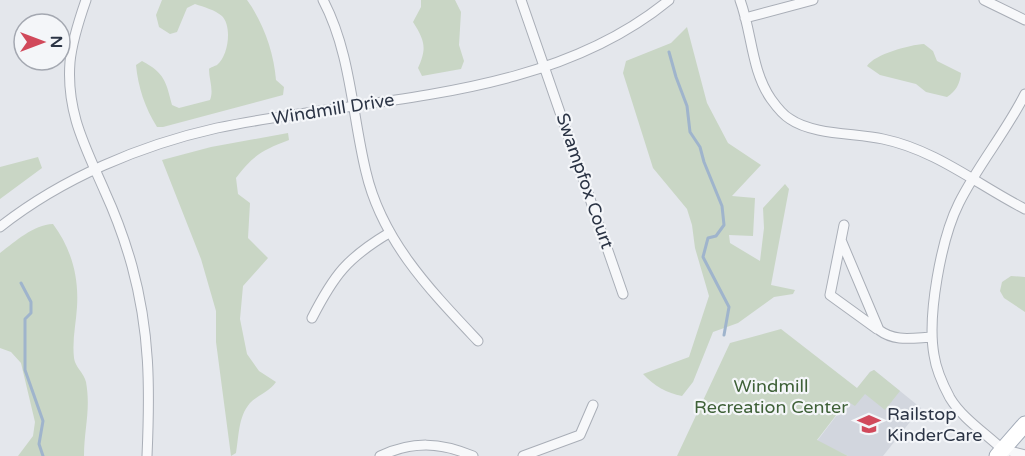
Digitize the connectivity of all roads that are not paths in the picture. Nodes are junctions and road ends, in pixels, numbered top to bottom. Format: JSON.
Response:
{"nodes":[{"id":1,"x":86,"y":0,"type":"edge"},
{"id":2,"x":322,"y":0,"type":"edge"},
{"id":3,"x":521,"y":0,"type":"edge"},
{"id":4,"x":669,"y":0,"type":"edge"},
{"id":5,"x":740,"y":0,"type":"edge"},
{"id":6,"x":813,"y":0,"type":"edge"},
{"id":7,"x":984,"y":0,"type":"edge"},
{"id":8,"x":745,"y":18,"type":"junction"},
{"id":9,"x":1025,"y":20,"type":"edge"},
{"id":10,"x":546,"y":68,"type":"junction"},
{"id":11,"x":1025,"y":93,"type":"edge"},
{"id":12,"x":354,"y":105,"type":"junction"},
{"id":13,"x":95,"y":170,"type":"junction"},
{"id":14,"x":973,"y":179,"type":"junction"},
{"id":15,"x":1025,"y":209,"type":"edge"},
{"id":16,"x":844,"y":225,"type":"dead end"},
{"id":17,"x":0,"y":227,"type":"edge"},
{"id":18,"x":388,"y":232,"type":"junction"},
{"id":19,"x":841,"y":240,"type":"junction"},
{"id":20,"x":623,"y":294,"type":"dead end"},
{"id":21,"x":312,"y":318,"type":"dead end"},
{"id":22,"x":879,"y":330,"type":"junction"},
{"id":23,"x":932,"y":337,"type":"junction"},
{"id":24,"x":478,"y":341,"type":"dead end"},
{"id":25,"x":593,"y":405,"type":"dead end"},
{"id":26,"x":1025,"y":424,"type":"edge"},
{"id":27,"x":1002,"y":454,"type":"edge"},
{"id":28,"x":1025,"y":455,"type":"edge"},
{"id":29,"x":147,"y":456,"type":"edge"},
{"id":30,"x":380,"y":456,"type":"edge"},
{"id":31,"x":473,"y":456,"type":"edge"},
{"id":32,"x":523,"y":456,"type":"edge"}],
"edges":[{"from":1,"to":13,"type":"street"},
{"from":2,"to":12,"type":"street"},
{"from":3,"to":10,"type":"street","name":"Swampfox Court"},
{"from":4,"to":10,"type":"street","name":"Windmill Drive"},
{"from":5,"to":8,"type":"street"},
{"from":6,"to":8,"type":"street"},
{"from":7,"to":9,"type":"street"},
{"from":8,"to":14,"type":"street"},
{"from":10,"to":12,"type":"street","name":"Windmill Drive"},
{"from":10,"to":20,"type":"street","name":"Swampfox Court"},
{"from":11,"to":14,"type":"street"},
{"from":12,"to":13,"type":"street","name":"Windmill Drive"},
{"from":12,"to":18,"type":"street"},
{"from":13,"to":17,"type":"street","name":"Windmill Drive"},
{"from":13,"to":29,"type":"street"},
{"from":14,"to":15,"type":"street"},
{"from":14,"to":23,"type":"street"},
{"from":16,"to":19,"type":"street"},
{"from":18,"to":21,"type":"street"},
{"from":18,"to":24,"type":"street"},
{"from":19,"to":22,"type":"street"},
{"from":19,"to":22,"type":"street"},
{"from":22,"to":23,"type":"street"},
{"from":23,"to":27,"type":"street"},
{"from":25,"to":32,"type":"street"},
{"from":26,"to":27,"type":"main road"},
{"from":27,"to":28,"type":"street"},
{"from":30,"to":31,"type":"street"}]}
